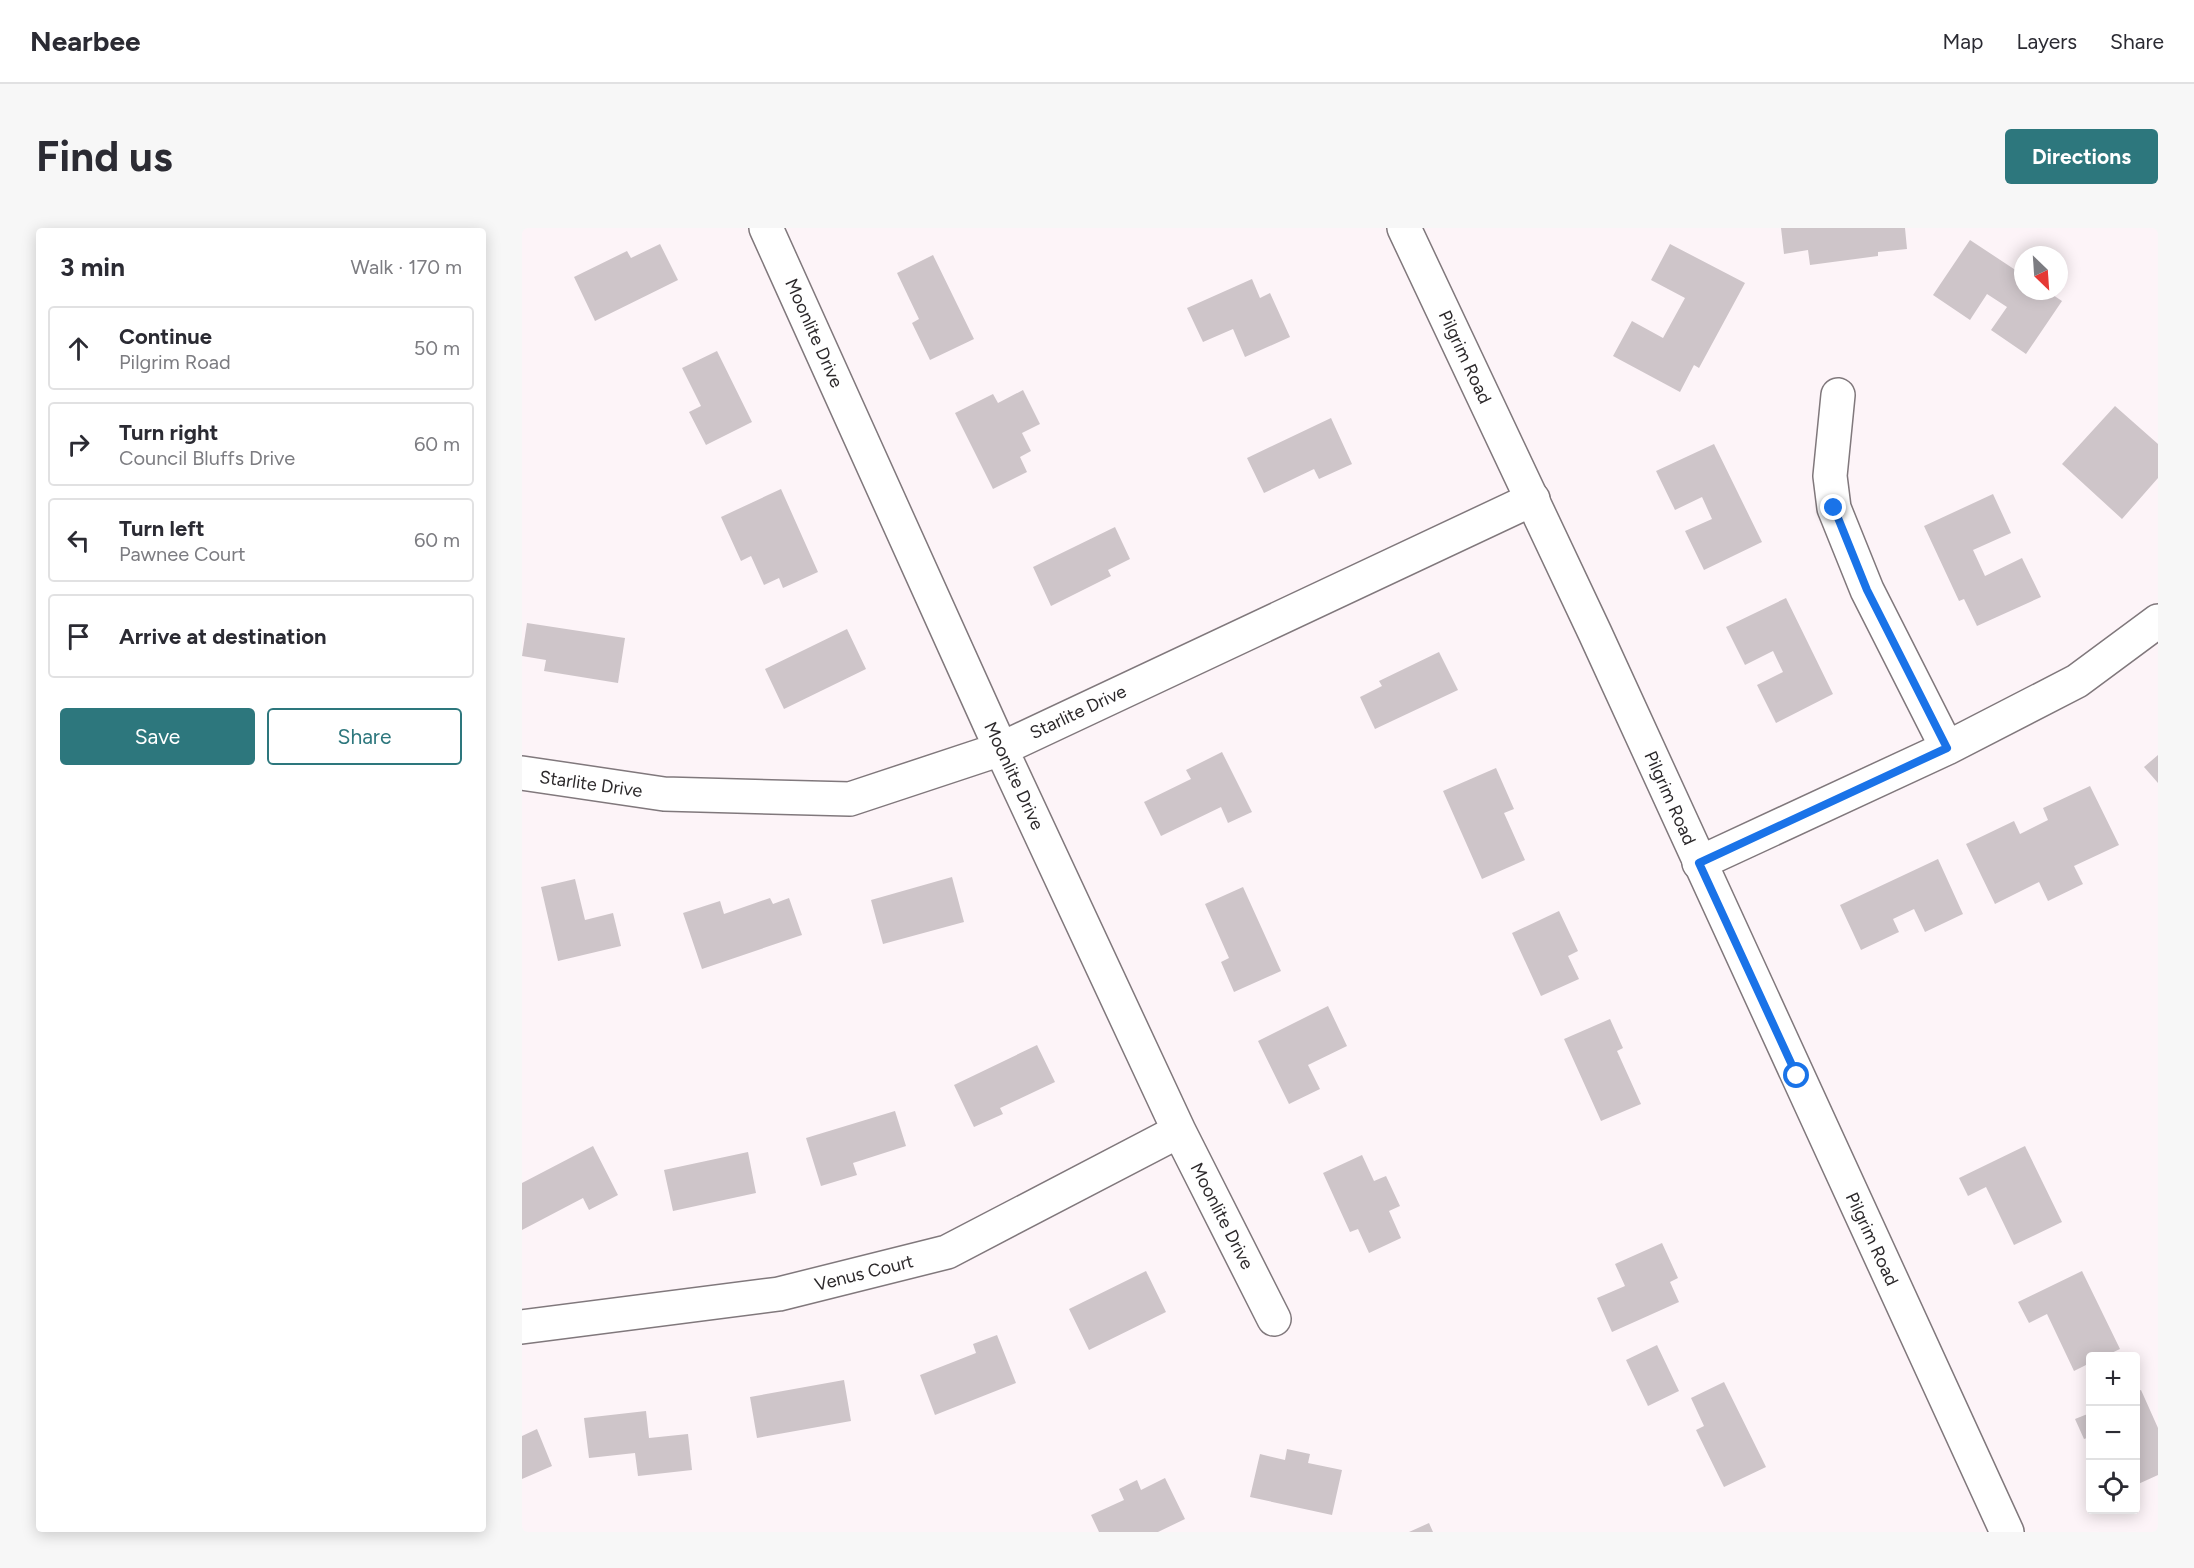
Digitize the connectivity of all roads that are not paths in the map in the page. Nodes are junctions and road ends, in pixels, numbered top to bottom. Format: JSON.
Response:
{"nodes":[{"id":1,"x":766,"y":228,"type":"edge"},
{"id":2,"x":1404,"y":228,"type":"edge"},
{"id":3,"x":1838,"y":395,"type":"dead end"},
{"id":4,"x":1533,"y":499,"type":"junction"},
{"id":5,"x":2158,"y":621,"type":"edge"},
{"id":6,"x":1947,"y":748,"type":"junction"},
{"id":7,"x":1001,"y":749,"type":"junction"},
{"id":8,"x":522,"y":773,"type":"edge"},
{"id":9,"x":1699,"y":863,"type":"junction"},
{"id":10,"x":1179,"y":1131,"type":"junction"},
{"id":11,"x":1274,"y":1319,"type":"dead end"},
{"id":12,"x":522,"y":1327,"type":"edge"},
{"id":13,"x":2007,"y":1532,"type":"edge"}],
"edges":[{"from":1,"to":7,"type":"street","name":"Moonlite Drive"},
{"from":2,"to":4,"type":"street","name":"Pilgrim Road"},
{"from":3,"to":6,"type":"street"},
{"from":4,"to":7,"type":"street","name":"Starlite Drive"},
{"from":4,"to":9,"type":"street","name":"Pilgrim Road"},
{"from":5,"to":6,"type":"street"},
{"from":6,"to":9,"type":"street"},
{"from":7,"to":8,"type":"street","name":"Starlite Drive"},
{"from":7,"to":10,"type":"street","name":"Moonlite Drive"},
{"from":9,"to":13,"type":"street","name":"Pilgrim Road"},
{"from":10,"to":11,"type":"street","name":"Moonlite Drive"},
{"from":10,"to":12,"type":"street","name":"Venus Court"}]}
